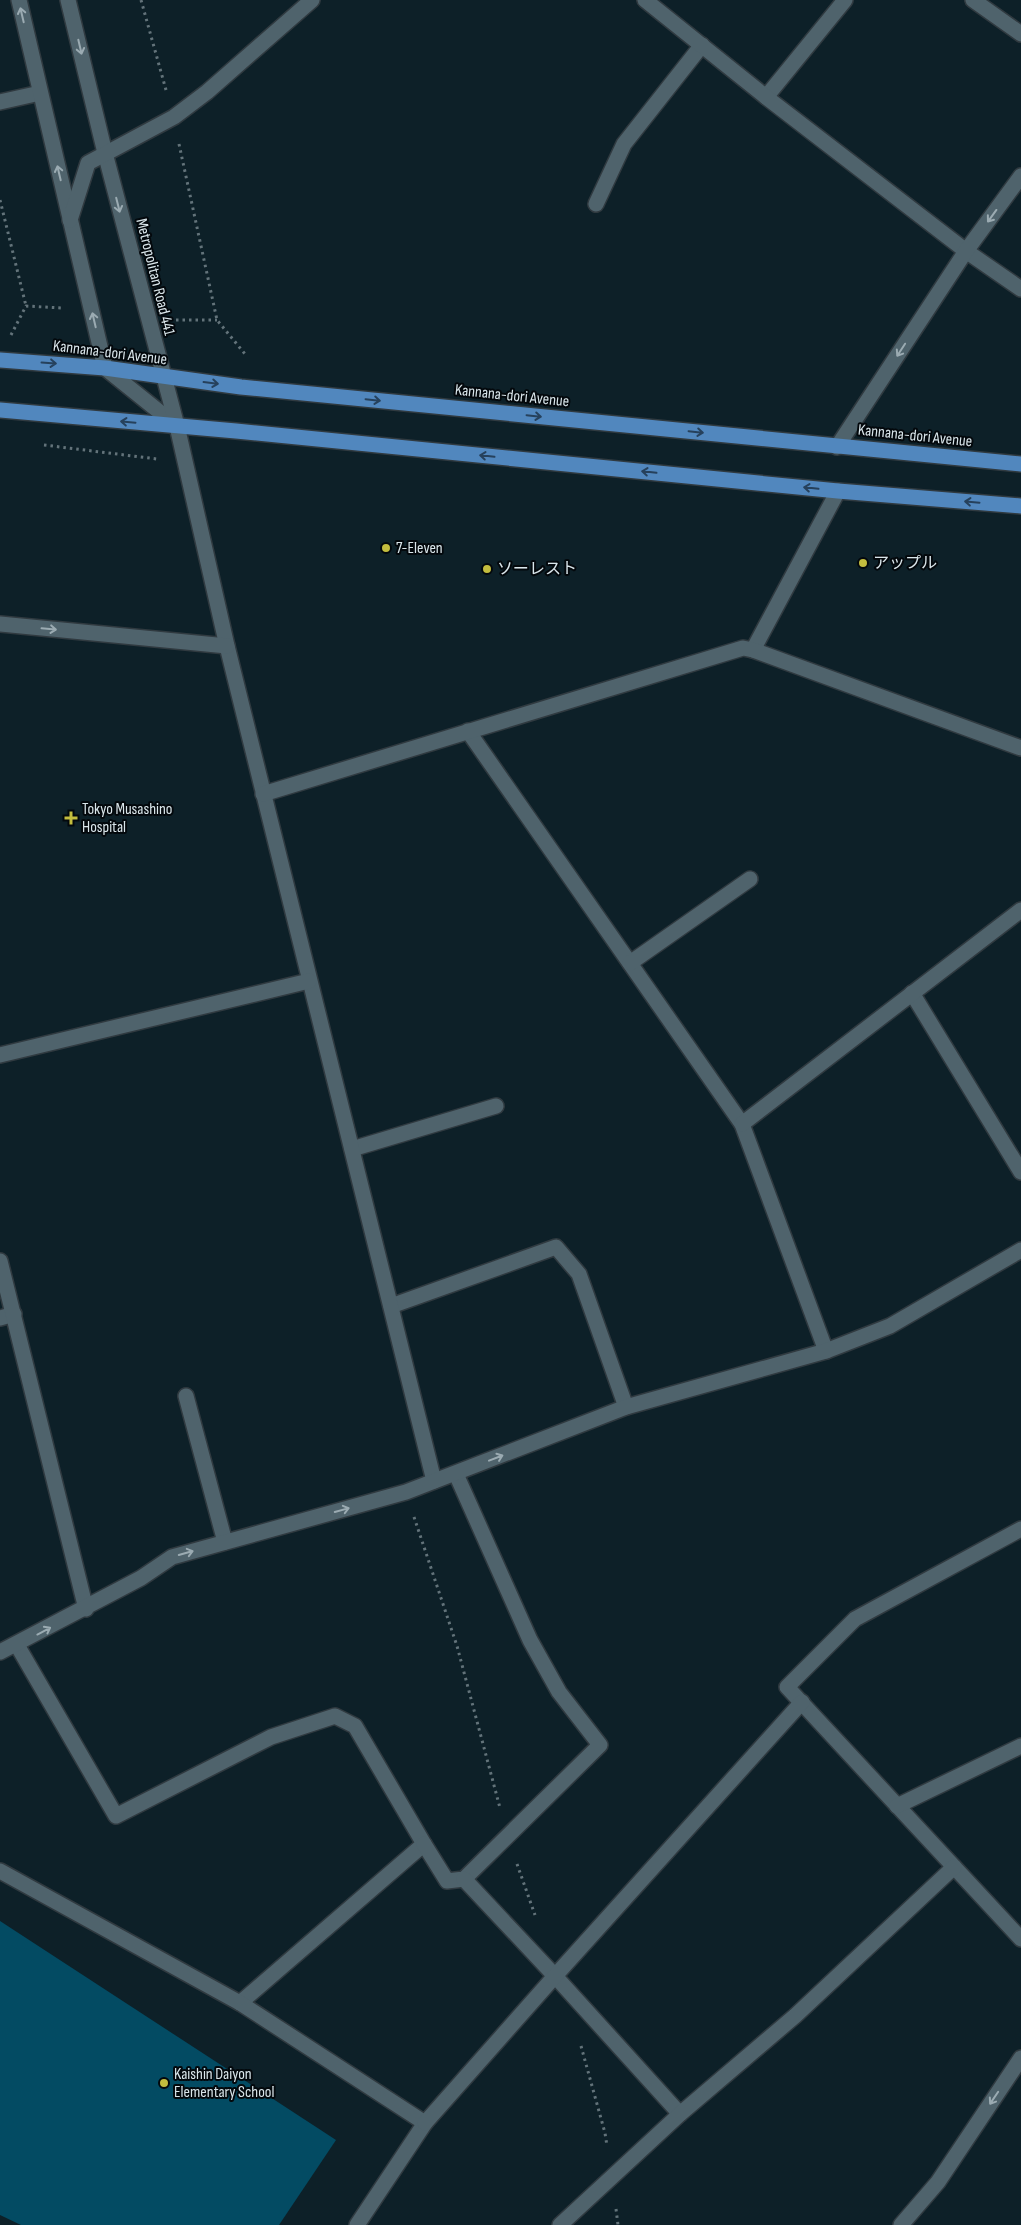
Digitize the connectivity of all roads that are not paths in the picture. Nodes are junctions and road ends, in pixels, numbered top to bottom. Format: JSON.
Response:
{"nodes":[{"id":1,"x":19,"y":0,"type":"edge"},
{"id":2,"x":68,"y":0,"type":"edge"},
{"id":3,"x":312,"y":0,"type":"edge"},
{"id":4,"x":646,"y":0,"type":"edge"},
{"id":5,"x":845,"y":0,"type":"edge"},
{"id":6,"x":973,"y":0,"type":"edge"},
{"id":7,"x":1021,"y":34,"type":"edge"},
{"id":8,"x":702,"y":45,"type":"junction"},
{"id":9,"x":40,"y":93,"type":"junction"},
{"id":10,"x":766,"y":97,"type":"junction"},
{"id":11,"x":0,"y":102,"type":"edge"},
{"id":12,"x":105,"y":153,"type":"junction"},
{"id":13,"x":1021,"y":176,"type":"edge"},
{"id":14,"x":596,"y":204,"type":"dead end"},
{"id":15,"x":70,"y":220,"type":"junction"},
{"id":16,"x":966,"y":251,"type":"junction"},
{"id":17,"x":1021,"y":289,"type":"edge"},
{"id":18,"x":0,"y":360,"type":"edge"},
{"id":19,"x":105,"y":368,"type":"junction"},
{"id":20,"x":163,"y":377,"type":"junction"},
{"id":21,"x":0,"y":410,"type":"edge"},
{"id":22,"x":177,"y":426,"type":"junction"},
{"id":23,"x":837,"y":446,"type":"junction"},
{"id":24,"x":1021,"y":464,"type":"edge"},
{"id":25,"x":838,"y":491,"type":"junction"},
{"id":26,"x":1021,"y":506,"type":"edge"},
{"id":27,"x":0,"y":624,"type":"edge"},
{"id":28,"x":227,"y":646,"type":"junction"},
{"id":29,"x":753,"y":650,"type":"junction"},
{"id":30,"x":468,"y":731,"type":"junction"},
{"id":31,"x":1021,"y":748,"type":"edge"},
{"id":32,"x":264,"y":794,"type":"junction"},
{"id":33,"x":750,"y":879,"type":"dead end"},
{"id":34,"x":1021,"y":910,"type":"edge"},
{"id":35,"x":630,"y":963,"type":"junction"},
{"id":36,"x":310,"y":981,"type":"junction"},
{"id":37,"x":912,"y":993,"type":"junction"},
{"id":38,"x":0,"y":1055,"type":"edge"},
{"id":39,"x":496,"y":1106,"type":"dead end"},
{"id":40,"x":742,"y":1124,"type":"junction"},
{"id":41,"x":352,"y":1149,"type":"junction"},
{"id":42,"x":1021,"y":1172,"type":"edge"},
{"id":43,"x":1021,"y":1250,"type":"edge"},
{"id":44,"x":0,"y":1261,"type":"edge"},
{"id":45,"x":391,"y":1306,"type":"junction"},
{"id":46,"x":7,"y":1316,"type":"edge"},
{"id":47,"x":826,"y":1351,"type":"junction"},
{"id":48,"x":186,"y":1396,"type":"dead end"},
{"id":49,"x":626,"y":1408,"type":"junction"},
{"id":50,"x":456,"y":1474,"type":"junction"},
{"id":51,"x":434,"y":1482,"type":"junction"},
{"id":52,"x":1021,"y":1530,"type":"edge"},
{"id":53,"x":225,"y":1542,"type":"junction"},
{"id":54,"x":86,"y":1609,"type":"junction"},
{"id":55,"x":16,"y":1645,"type":"junction"},
{"id":56,"x":0,"y":1652,"type":"edge"},
{"id":57,"x":802,"y":1702,"type":"junction"},
{"id":58,"x":1021,"y":1746,"type":"edge"},
{"id":59,"x":897,"y":1806,"type":"junction"},
{"id":60,"x":424,"y":1844,"type":"junction"},
{"id":61,"x":954,"y":1867,"type":"junction"},
{"id":62,"x":0,"y":1871,"type":"edge"},
{"id":63,"x":464,"y":1879,"type":"junction"},
{"id":64,"x":1021,"y":1939,"type":"edge"},
{"id":65,"x":555,"y":1976,"type":"junction"},
{"id":66,"x":240,"y":2003,"type":"junction"},
{"id":67,"x":1021,"y":2058,"type":"edge"},
{"id":68,"x":680,"y":2114,"type":"junction"},
{"id":69,"x":425,"y":2124,"type":"junction"},
{"id":70,"x":357,"y":2225,"type":"edge"},
{"id":71,"x":560,"y":2225,"type":"edge"},
{"id":72,"x":901,"y":2225,"type":"edge"}],
"edges":[{"from":9,"to":1,"type":"street","one_way":true},
{"from":2,"to":12,"type":"street","name":"Metropolitan Road 441","one_way":true},
{"from":3,"to":12,"type":"street"},
{"from":4,"to":8,"type":"street"},
{"from":5,"to":10,"type":"street"},
{"from":6,"to":7,"type":"street"},
{"from":8,"to":10,"type":"street"},
{"from":8,"to":14,"type":"street"},
{"from":9,"to":11,"type":"street"},
{"from":15,"to":9,"type":"street","one_way":true},
{"from":10,"to":16,"type":"street"},
{"from":12,"to":15,"type":"street"},
{"from":12,"to":20,"type":"street","name":"Metropolitan Road 441","one_way":true},
{"from":13,"to":16,"type":"street","one_way":true},
{"from":19,"to":15,"type":"street","one_way":true},
{"from":16,"to":17,"type":"street"},
{"from":16,"to":23,"type":"street","one_way":true},
{"from":18,"to":19,"type":"main road","name":"Kannana-dori Avenue","one_way":true},
{"from":19,"to":20,"type":"main road","name":"Kannana-dori Avenue"},
{"from":19,"to":22,"type":"street"},
{"from":20,"to":22,"type":"street","name":"Metropolitan Road 441"},
{"from":20,"to":23,"type":"main road","name":"Kannana-dori Avenue","one_way":true},
{"from":22,"to":21,"type":"main road","one_way":true},
{"from":25,"to":22,"type":"main road","one_way":true},
{"from":22,"to":28,"type":"street","name":"Metropolitan Road 441"},
{"from":23,"to":24,"type":"main road","name":"Kannana-dori Avenue"},
{"from":26,"to":25,"type":"main road","one_way":true},
{"from":25,"to":29,"type":"street"},
{"from":27,"to":28,"type":"street","one_way":true},
{"from":28,"to":32,"type":"street","name":"Metropolitan Road 441"},
{"from":29,"to":30,"type":"street"},
{"from":29,"to":31,"type":"street"},
{"from":30,"to":32,"type":"street"},
{"from":30,"to":35,"type":"street"},
{"from":32,"to":36,"type":"street","name":"Metropolitan Road 441"},
{"from":33,"to":35,"type":"street"},
{"from":34,"to":37,"type":"street"},
{"from":35,"to":40,"type":"street"},
{"from":36,"to":38,"type":"street"},
{"from":36,"to":41,"type":"street","name":"Metropolitan Road 441"},
{"from":37,"to":40,"type":"street"},
{"from":37,"to":42,"type":"street"},
{"from":39,"to":41,"type":"street"},
{"from":40,"to":47,"type":"street"},
{"from":41,"to":45,"type":"street","name":"Metropolitan Road 441"},
{"from":43,"to":47,"type":"street"},
{"from":44,"to":46,"type":"street"},
{"from":45,"to":49,"type":"street"},
{"from":45,"to":51,"type":"street","name":"Metropolitan Road 441"},
{"from":46,"to":54,"type":"street"},
{"from":47,"to":49,"type":"street"},
{"from":48,"to":53,"type":"street"},
{"from":50,"to":49,"type":"street","one_way":true},
{"from":50,"to":51,"type":"street"},
{"from":50,"to":63,"type":"street"},
{"from":53,"to":51,"type":"street","one_way":true},
{"from":52,"to":57,"type":"street"},
{"from":54,"to":53,"type":"street","one_way":true},
{"from":55,"to":54,"type":"street","one_way":true},
{"from":55,"to":56,"type":"street"},
{"from":55,"to":60,"type":"street"},
{"from":57,"to":59,"type":"street"},
{"from":57,"to":65,"type":"street"},
{"from":58,"to":59,"type":"street"},
{"from":59,"to":61,"type":"street"},
{"from":60,"to":63,"type":"street"},
{"from":60,"to":66,"type":"street"},
{"from":61,"to":64,"type":"street"},
{"from":61,"to":68,"type":"street"},
{"from":62,"to":66,"type":"street"},
{"from":63,"to":65,"type":"street"},
{"from":65,"to":68,"type":"street"},
{"from":65,"to":69,"type":"street"},
{"from":66,"to":69,"type":"street"},
{"from":67,"to":72,"type":"street","one_way":true},
{"from":68,"to":71,"type":"street"},
{"from":69,"to":70,"type":"street"}]}
